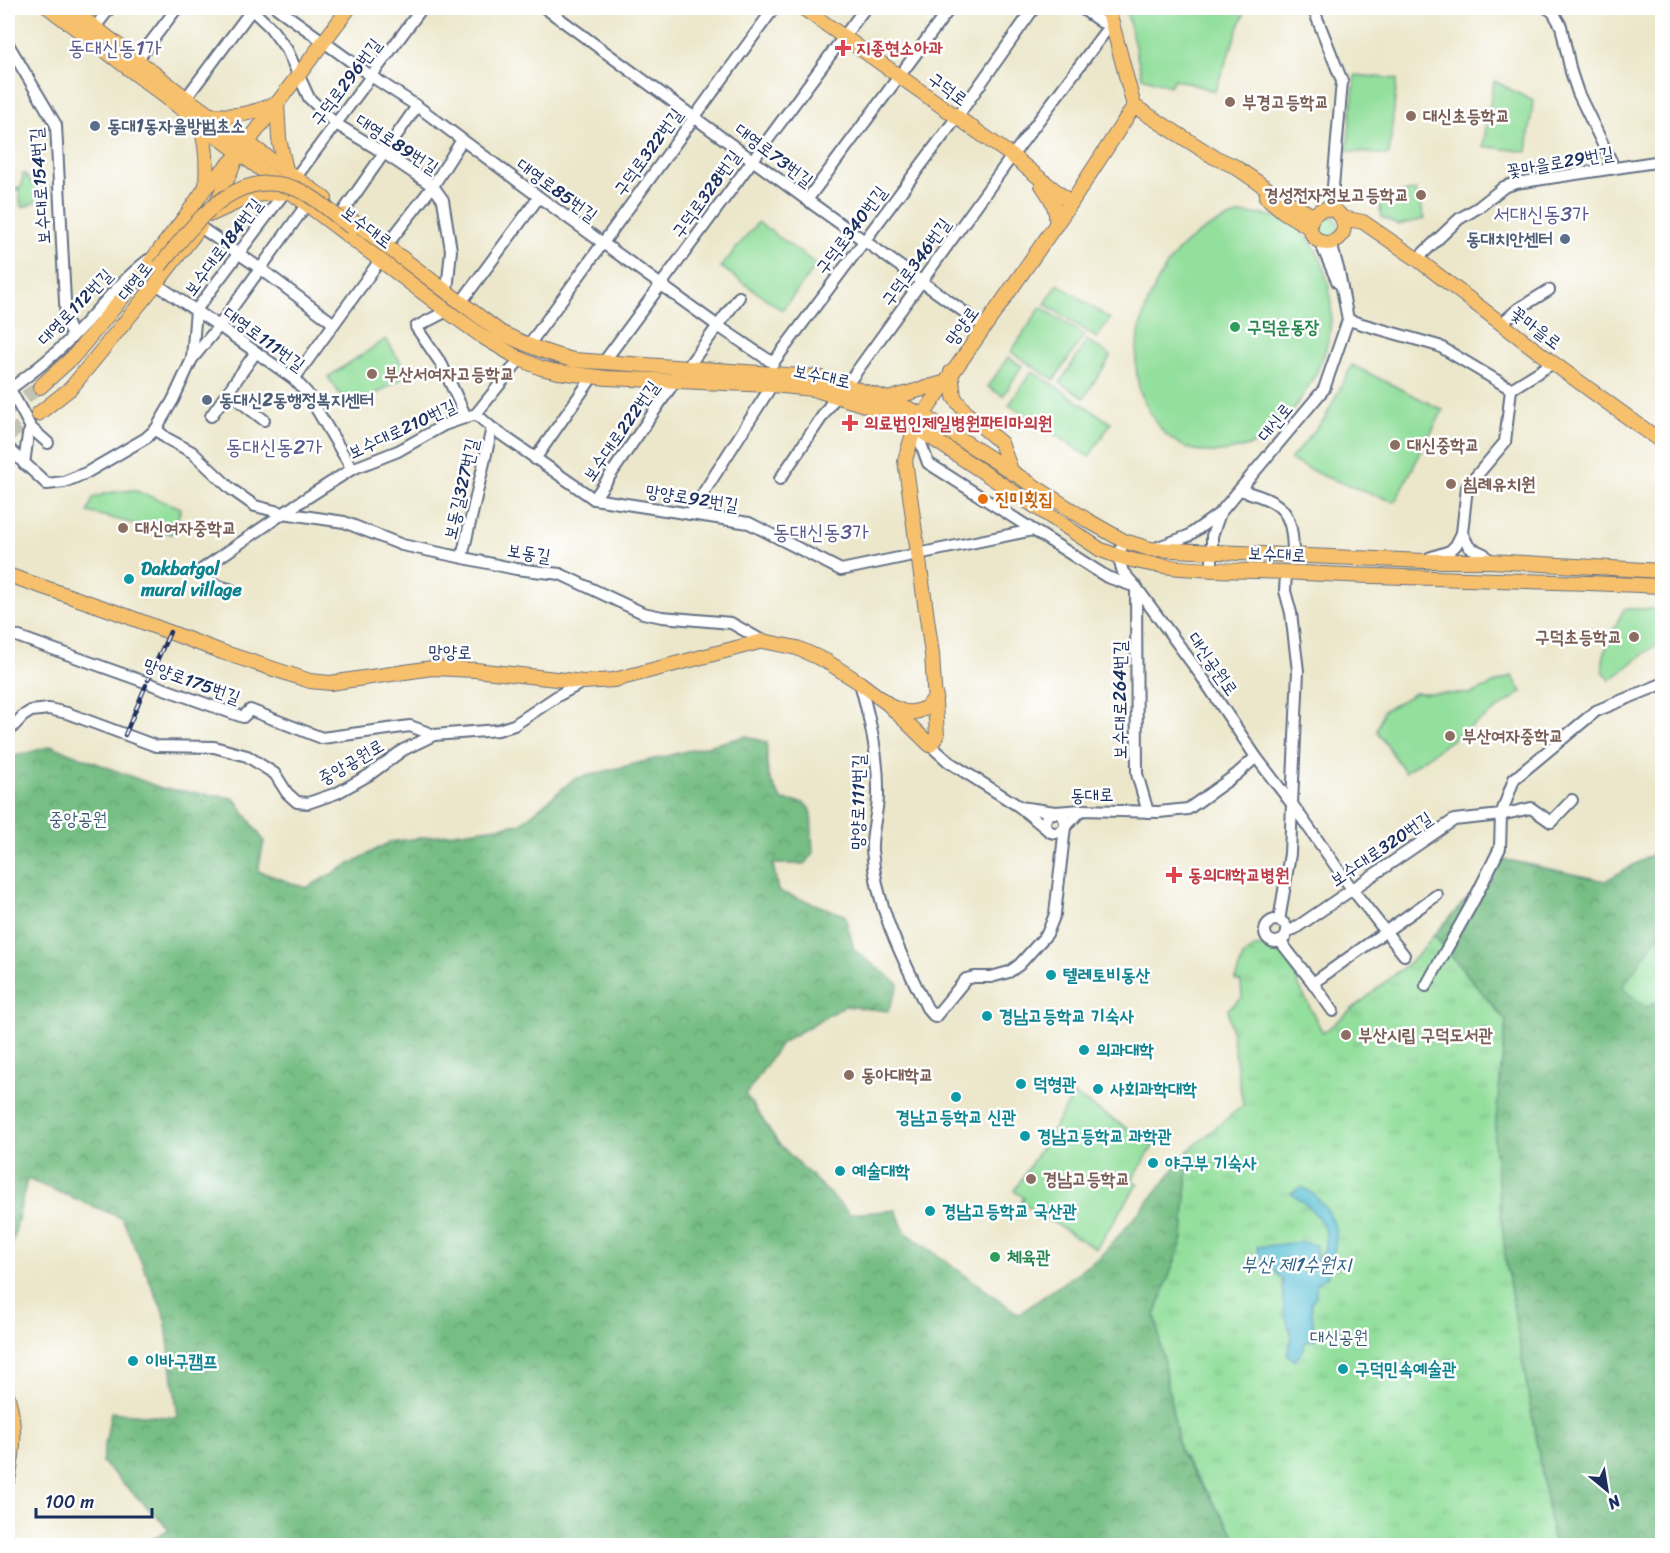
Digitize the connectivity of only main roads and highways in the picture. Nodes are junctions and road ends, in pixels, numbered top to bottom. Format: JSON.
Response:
{"nodes":[{"id":1,"x":49,"y":8,"type":"edge"},
{"id":2,"x":70,"y":8,"type":"edge"},
{"id":3,"x":349,"y":8,"type":"edge"},
{"id":4,"x":803,"y":8,"type":"edge"},
{"id":5,"x":1108,"y":8,"type":"edge"},
{"id":6,"x":277,"y":103,"type":"junction"},
{"id":7,"x":1134,"y":106,"type":"junction"},
{"id":8,"x":205,"y":120,"type":"junction"},
{"id":9,"x":243,"y":148,"type":"junction"},
{"id":10,"x":1031,"y":172,"type":"junction"},
{"id":11,"x":291,"y":174,"type":"junction"},
{"id":12,"x":206,"y":187,"type":"junction"},
{"id":13,"x":288,"y":192,"type":"junction"},
{"id":14,"x":1071,"y":203,"type":"junction"},
{"id":15,"x":212,"y":213,"type":"junction"},
{"id":16,"x":1339,"y":220,"type":"junction"},
{"id":17,"x":1311,"y":222,"type":"junction"},
{"id":18,"x":1056,"y":225,"type":"junction"},
{"id":19,"x":383,"y":253,"type":"junction"},
{"id":20,"x":500,"y":332,"type":"junction"},
{"id":21,"x":73,"y":357,"type":"junction"},
{"id":22,"x":767,"y":376,"type":"junction"},
{"id":23,"x":947,"y":378,"type":"junction"},
{"id":24,"x":40,"y":387,"type":"tunnel mouth"},
{"id":25,"x":841,"y":391,"type":"junction"},
{"id":26,"x":888,"y":399,"type":"junction"},
{"id":27,"x":38,"y":414,"type":"tunnel mouth"},
{"id":28,"x":919,"y":421,"type":"junction"},
{"id":29,"x":1662,"y":442,"type":"edge"},
{"id":30,"x":1012,"y":472,"type":"junction"},
{"id":31,"x":1662,"y":571,"type":"edge"},
{"id":32,"x":8,"y":575,"type":"edge"},
{"id":33,"x":1662,"y":586,"type":"edge"},
{"id":34,"x":936,"y":696,"type":"junction"},
{"id":35,"x":888,"y":704,"type":"junction"},
{"id":36,"x":8,"y":1397,"type":"edge"},
{"id":37,"x":11,"y":1431,"type":"edge"},
{"id":38,"x":8,"y":1480,"type":"edge"}],
"edges":[{"from":1,"to":8,"type":"main road","name":"보수대로"},
{"from":2,"to":8,"type":"main road","name":"보수대로"},
{"from":3,"to":6,"type":"main road","name":"대영로"},
{"from":4,"to":10,"type":"main road","name":"구덕로"},
{"from":5,"to":7,"type":"main road"},
{"from":6,"to":8,"type":"main road"},
{"from":6,"to":9,"type":"main road","name":"대영로"},
{"from":6,"to":11,"type":"main road"},
{"from":7,"to":14,"type":"main road","name":"망양로"},
{"from":7,"to":17,"type":"main road"},
{"from":8,"to":9,"type":"main road","name":"보수대로"},
{"from":8,"to":12,"type":"main road"},
{"from":9,"to":11,"type":"main road","name":"보수대로"},
{"from":9,"to":12,"type":"main road","name":"대영로"},
{"from":9,"to":13,"type":"main road","name":"보수대로"},
{"from":9,"to":15,"type":"main road","name":"대영로"},
{"from":10,"to":14,"type":"main road","name":"구덕로"},
{"from":10,"to":18,"type":"main road"},
{"from":11,"to":19,"type":"main road","name":"보수대로"},
{"from":12,"to":21,"type":"main road","name":"대영로"},
{"from":13,"to":15,"type":"main road"},
{"from":13,"to":19,"type":"main road","name":"보수대로"},
{"from":14,"to":18,"type":"main road","name":"망양로"},
{"from":15,"to":27,"type":"main road","name":"대영로"},
{"from":16,"to":17,"type":"main road","name":"꽃마을로"},
{"from":16,"to":17,"type":"main road"},
{"from":16,"to":29,"type":"main road","name":"꽃마을로"},
{"from":18,"to":23,"type":"main road","name":"망양로"},
{"from":19,"to":20,"type":"main road","name":"보수대로"},
{"from":19,"to":22,"type":"main road","name":"보수대로"},
{"from":20,"to":21,"type":"main road","bridge":true},
{"from":20,"to":22,"type":"main road","name":"보수대로"},
{"from":21,"to":24,"type":"main road","name":"대영로"},
{"from":22,"to":25,"type":"main road","name":"보수대로"},
{"from":23,"to":26,"type":"main road"},
{"from":23,"to":28,"type":"main road","name":"망양로"},
{"from":23,"to":30,"type":"main road"},
{"from":25,"to":26,"type":"main road","name":"보수대로"},
{"from":25,"to":28,"type":"main road","name":"보수대로"},
{"from":26,"to":28,"type":"main road","name":"보수대로"},
{"from":28,"to":30,"type":"main road","name":"보수대로"},
{"from":28,"to":33,"type":"main road","name":"보수대로"},
{"from":28,"to":34,"type":"main road","name":"망양로"},
{"from":30,"to":31,"type":"main road","name":"보수대로"},
{"from":32,"to":35,"type":"main road","name":"망양로"},
{"from":34,"to":35,"type":"main road","name":"망양로"},
{"from":34,"to":35,"type":"main road","name":"망양로"},
{"from":36,"to":37,"type":"main road"},
{"from":37,"to":38,"type":"main road"}]}
